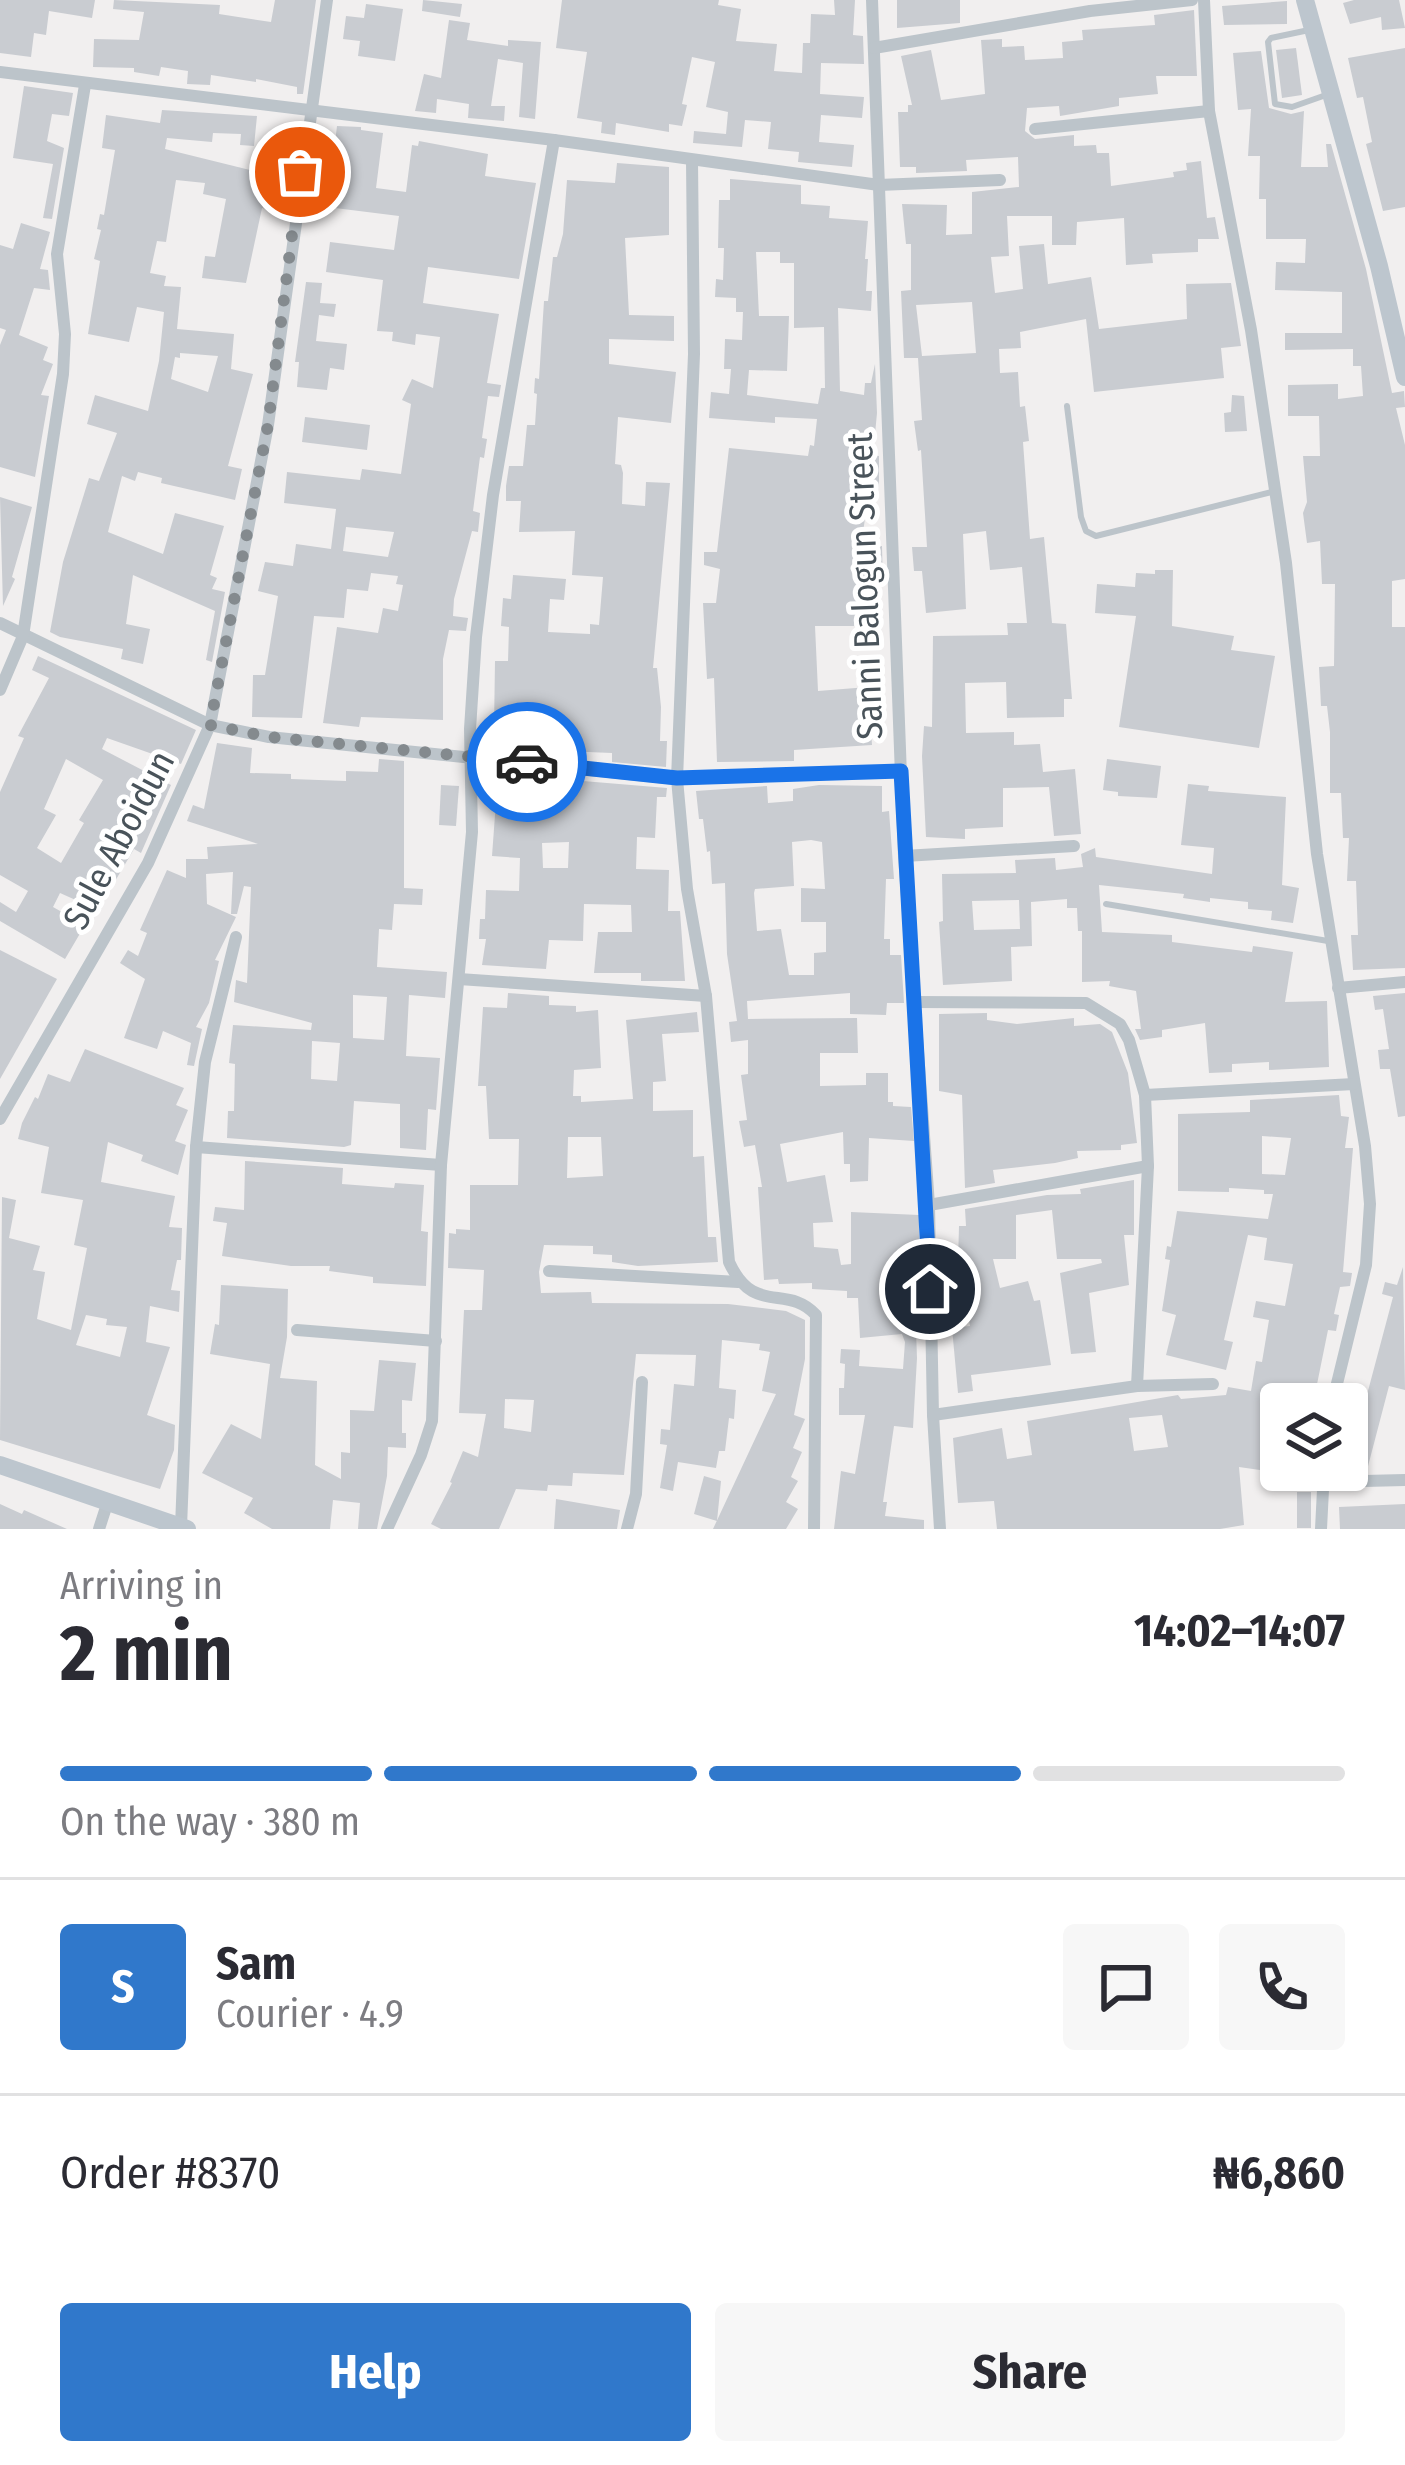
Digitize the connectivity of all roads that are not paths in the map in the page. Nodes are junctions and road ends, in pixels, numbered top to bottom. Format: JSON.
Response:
{"nodes":[{"id":1,"x":327,"y":0,"type":"edge"},
{"id":2,"x":872,"y":0,"type":"edge"},
{"id":3,"x":1192,"y":0,"type":"edge"},
{"id":4,"x":1204,"y":0,"type":"edge"},
{"id":5,"x":1305,"y":0,"type":"edge"},
{"id":6,"x":1089,"y":6,"type":"edge"},
{"id":7,"x":1312,"y":29,"type":"junction"},
{"id":8,"x":874,"y":48,"type":"junction"},
{"id":9,"x":0,"y":72,"type":"edge"},
{"id":10,"x":85,"y":85,"type":"junction"},
{"id":11,"x":1331,"y":93,"type":"junction"},
{"id":12,"x":310,"y":111,"type":"junction"},
{"id":13,"x":1209,"y":111,"type":"junction"},
{"id":14,"x":1035,"y":129,"type":"dead end"},
{"id":15,"x":554,"y":140,"type":"junction"},
{"id":16,"x":692,"y":161,"type":"junction"},
{"id":17,"x":1000,"y":180,"type":"dead end"},
{"id":18,"x":879,"y":185,"type":"junction"},
{"id":19,"x":1405,"y":376,"type":"edge"},
{"id":20,"x":1067,"y":406,"type":"dead end"},
{"id":21,"x":1272,"y":493,"type":"junction"},
{"id":22,"x":0,"y":623,"type":"edge"},
{"id":23,"x":23,"y":635,"type":"junction"},
{"id":24,"x":0,"y":690,"type":"edge"},
{"id":25,"x":210,"y":725,"type":"junction"},
{"id":26,"x":473,"y":755,"type":"junction"},
{"id":27,"x":901,"y":771,"type":"junction"},
{"id":28,"x":677,"y":778,"type":"junction"},
{"id":29,"x":1074,"y":846,"type":"dead end"},
{"id":30,"x":904,"y":856,"type":"junction"},
{"id":31,"x":1106,"y":904,"type":"dead end"},
{"id":32,"x":236,"y":937,"type":"dead end"},
{"id":33,"x":1331,"y":942,"type":"junction"},
{"id":34,"x":459,"y":979,"type":"junction"},
{"id":35,"x":1405,"y":982,"type":"edge"},
{"id":36,"x":1338,"y":988,"type":"junction"},
{"id":37,"x":706,"y":996,"type":"junction"},
{"id":38,"x":914,"y":1002,"type":"junction"},
{"id":39,"x":1354,"y":1084,"type":"junction"},
{"id":40,"x":1144,"y":1095,"type":"junction"},
{"id":41,"x":0,"y":1119,"type":"edge"},
{"id":42,"x":196,"y":1147,"type":"junction"},
{"id":43,"x":441,"y":1165,"type":"junction"},
{"id":44,"x":1148,"y":1166,"type":"junction"},
{"id":45,"x":928,"y":1205,"type":"junction"},
{"id":46,"x":549,"y":1271,"type":"dead end"},
{"id":47,"x":738,"y":1282,"type":"junction"},
{"id":48,"x":297,"y":1330,"type":"dead end"},
{"id":49,"x":436,"y":1341,"type":"junction"},
{"id":50,"x":642,"y":1382,"type":"dead end"},
{"id":51,"x":1336,"y":1383,"type":"edge"},
{"id":52,"x":1213,"y":1384,"type":"dead end"},
{"id":53,"x":1137,"y":1386,"type":"junction"},
{"id":54,"x":933,"y":1415,"type":"junction"},
{"id":55,"x":0,"y":1465,"type":"edge"},
{"id":56,"x":1368,"y":1478,"type":"edge"},
{"id":57,"x":1405,"y":1480,"type":"edge"},
{"id":58,"x":1322,"y":1491,"type":"edge"},
{"id":59,"x":108,"y":1502,"type":"junction"},
{"id":60,"x":184,"y":1528,"type":"edge"},
{"id":61,"x":99,"y":1529,"type":"edge"},
{"id":62,"x":387,"y":1529,"type":"edge"},
{"id":63,"x":627,"y":1529,"type":"edge"},
{"id":64,"x":814,"y":1529,"type":"edge"},
{"id":65,"x":940,"y":1529,"type":"edge"},
{"id":66,"x":1321,"y":1529,"type":"edge"}],
"edges":[{"from":1,"to":12,"type":"street","name":"Sule Aboidun"},
{"from":2,"to":8,"type":"street","name":"Sanni Balogun Street"},
{"from":3,"to":6,"type":"street"},
{"from":4,"to":13,"type":"street"},
{"from":5,"to":7,"type":"street"},
{"from":6,"to":8,"type":"street"},
{"from":7,"to":11,"type":"street"},
{"from":7,"to":11,"type":"lane"},
{"from":8,"to":18,"type":"street","name":"Sanni Balogun Street"},
{"from":9,"to":10,"type":"street"},
{"from":10,"to":12,"type":"street"},
{"from":10,"to":23,"type":"street"},
{"from":11,"to":19,"type":"street"},
{"from":12,"to":15,"type":"street"},
{"from":12,"to":25,"type":"street","name":"Sule Aboidun"},
{"from":13,"to":14,"type":"street"},
{"from":13,"to":21,"type":"street"},
{"from":15,"to":16,"type":"street"},
{"from":15,"to":26,"type":"street"},
{"from":16,"to":18,"type":"street"},
{"from":16,"to":28,"type":"street"},
{"from":17,"to":18,"type":"street"},
{"from":18,"to":27,"type":"street","name":"Sanni Balogun Street"},
{"from":20,"to":21,"type":"lane"},
{"from":21,"to":33,"type":"street"},
{"from":22,"to":23,"type":"street"},
{"from":23,"to":24,"type":"street"},
{"from":23,"to":25,"type":"street"},
{"from":25,"to":26,"type":"street"},
{"from":25,"to":41,"type":"street","name":"Sule Aboidun"},
{"from":26,"to":28,"type":"street"},
{"from":26,"to":34,"type":"street"},
{"from":27,"to":28,"type":"street"},
{"from":27,"to":30,"type":"street","name":"Sanni Balogun Street"},
{"from":28,"to":37,"type":"street"},
{"from":29,"to":30,"type":"street"},
{"from":30,"to":38,"type":"street","name":"Sanni Balogun Street"},
{"from":31,"to":33,"type":"lane"},
{"from":32,"to":42,"type":"street"},
{"from":33,"to":36,"type":"street"},
{"from":34,"to":37,"type":"street"},
{"from":34,"to":43,"type":"street"},
{"from":35,"to":36,"type":"street"},
{"from":36,"to":39,"type":"street"},
{"from":37,"to":47,"type":"street"},
{"from":38,"to":40,"type":"street"},
{"from":38,"to":45,"type":"street","name":"Sanni Balogun Street"},
{"from":39,"to":40,"type":"street"},
{"from":39,"to":51,"type":"street"},
{"from":40,"to":44,"type":"street"},
{"from":42,"to":43,"type":"street"},
{"from":42,"to":60,"type":"street"},
{"from":43,"to":49,"type":"street"},
{"from":44,"to":45,"type":"street"},
{"from":44,"to":53,"type":"street"},
{"from":45,"to":54,"type":"street","name":"Sanni Balogun Street"},
{"from":46,"to":47,"type":"street"},
{"from":47,"to":64,"type":"street"},
{"from":48,"to":49,"type":"street"},
{"from":49,"to":62,"type":"street"},
{"from":50,"to":63,"type":"street"},
{"from":52,"to":53,"type":"street"},
{"from":53,"to":54,"type":"street"},
{"from":54,"to":65,"type":"street","name":"Sanni Balogun Street"},
{"from":55,"to":59,"type":"street"},
{"from":56,"to":57,"type":"street"},
{"from":58,"to":66,"type":"street"},
{"from":59,"to":60,"type":"street"},
{"from":59,"to":61,"type":"street"}]}
